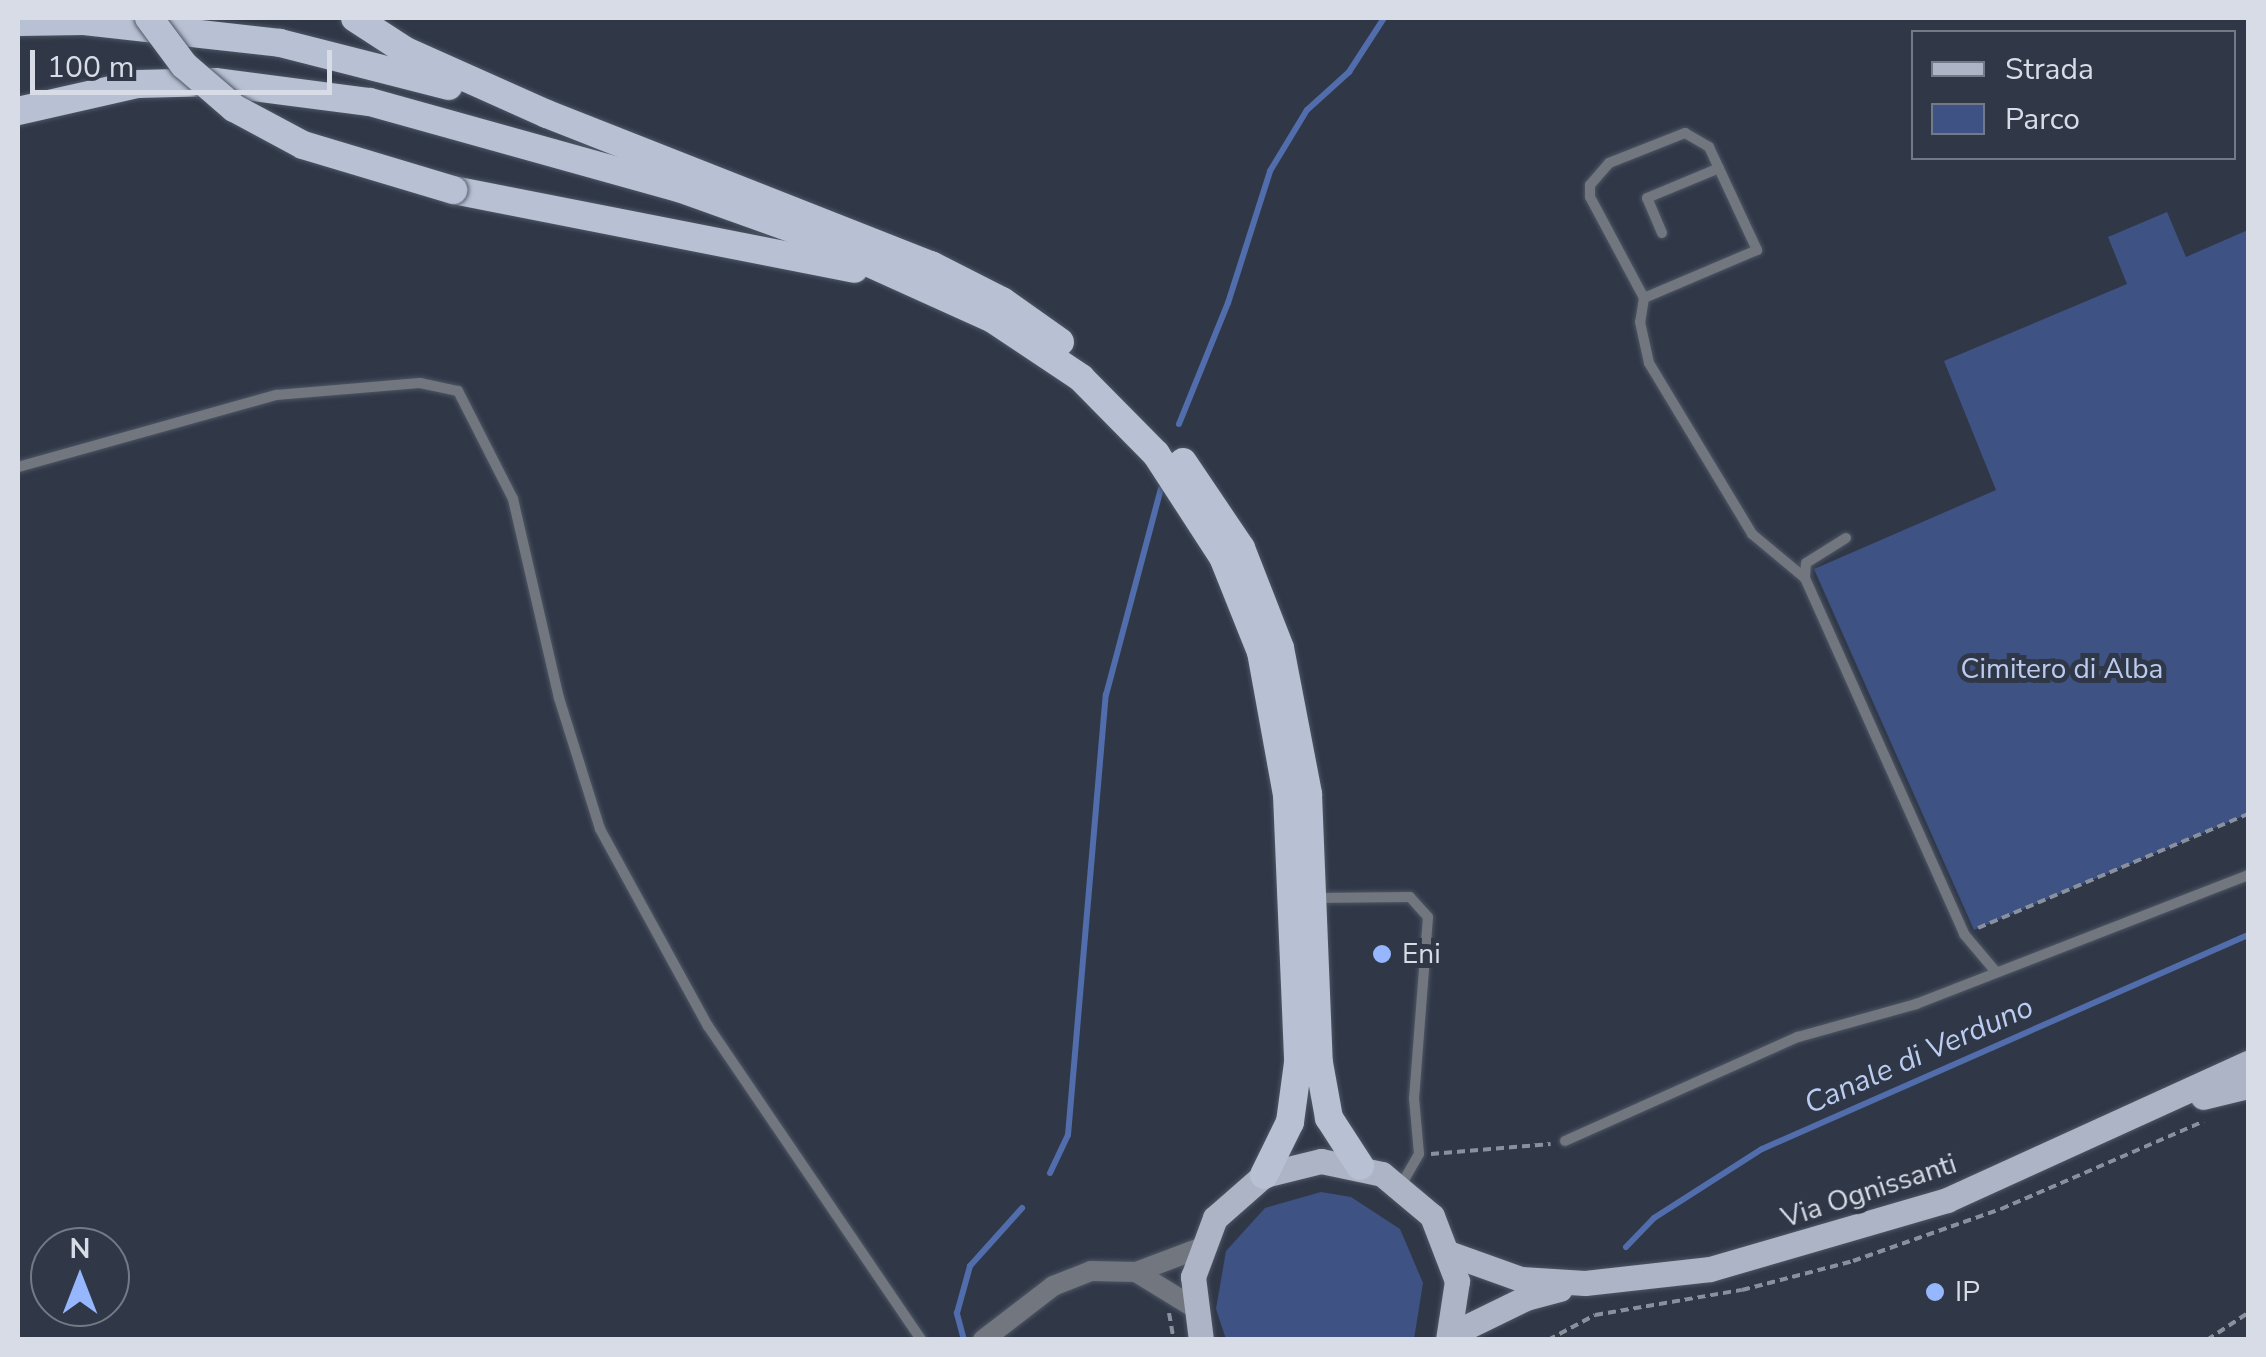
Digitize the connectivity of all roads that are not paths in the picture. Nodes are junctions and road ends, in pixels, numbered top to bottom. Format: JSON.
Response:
{"nodes":[{"id":1,"x":150,"y":18,"type":"edge"},
{"id":2,"x":355,"y":18,"type":"edge"},
{"id":3,"x":18,"y":22,"type":"edge"},
{"id":4,"x":18,"y":111,"type":"edge"},
{"id":5,"x":547,"y":114,"type":"junction"},
{"id":6,"x":1719,"y":168,"type":"junction"},
{"id":7,"x":1662,"y":233,"type":"dead end"},
{"id":8,"x":923,"y":285,"type":"junction"},
{"id":9,"x":1644,"y":298,"type":"junction"},
{"id":10,"x":18,"y":466,"type":"edge"},
{"id":11,"x":1846,"y":538,"type":"dead end"},
{"id":12,"x":1804,"y":578,"type":"junction"},
{"id":13,"x":2248,"y":875,"type":"edge"},
{"id":14,"x":1313,"y":898,"type":"junction"},
{"id":15,"x":1996,"y":972,"type":"junction"},
{"id":16,"x":2248,"y":1063,"type":"edge"},
{"id":17,"x":2248,"y":1086,"type":"edge"},
{"id":18,"x":2160,"y":1107,"type":"junction"},
{"id":19,"x":1565,"y":1141,"type":"road end"},
{"id":20,"x":1360,"y":1166,"type":"junction"},
{"id":21,"x":1264,"y":1176,"type":"junction"},
{"id":22,"x":1401,"y":1185,"type":"junction"},
{"id":23,"x":1200,"y":1248,"type":"junction"},
{"id":24,"x":1451,"y":1254,"type":"junction"},
{"id":25,"x":1136,"y":1272,"type":"junction"},
{"id":26,"x":1585,"y":1283,"type":"junction"},
{"id":27,"x":1193,"y":1306,"type":"junction"},
{"id":28,"x":1449,"y":1337,"type":"edge"},
{"id":29,"x":921,"y":1340,"type":"edge"},
{"id":30,"x":982,"y":1340,"type":"edge"},
{"id":31,"x":1201,"y":1340,"type":"edge"}],
"edges":[{"from":1,"to":8,"type":"highway","bridge":true},
{"from":2,"to":5,"type":"highway"},
{"from":3,"to":5,"type":"highway"},
{"from":4,"to":8,"type":"highway"},
{"from":5,"to":14,"type":"highway"},
{"from":6,"to":7,"type":"lane"},
{"from":6,"to":9,"type":"lane"},
{"from":6,"to":9,"type":"lane"},
{"from":8,"to":21,"type":"highway"},
{"from":9,"to":12,"type":"lane"},
{"from":10,"to":29,"type":"lane"},
{"from":11,"to":12,"type":"lane"},
{"from":12,"to":15,"type":"lane"},
{"from":13,"to":15,"type":"lane"},
{"from":14,"to":20,"type":"highway"},
{"from":14,"to":22,"type":"lane"},
{"from":15,"to":19,"type":"lane"},
{"from":16,"to":18,"type":"main road","name":"Via Ognissanti"},
{"from":17,"to":18,"type":"main road","name":"Via Ognissanti"},
{"from":18,"to":26,"type":"main road","name":"Via Ognissanti"},
{"from":20,"to":21,"type":"main road"},
{"from":20,"to":22,"type":"main road"},
{"from":21,"to":23,"type":"main road"},
{"from":22,"to":24,"type":"main road"},
{"from":23,"to":25,"type":"street"},
{"from":23,"to":27,"type":"main road"},
{"from":24,"to":26,"type":"main road","name":"Via Ognissanti"},
{"from":24,"to":28,"type":"main road"},
{"from":25,"to":27,"type":"street"},
{"from":25,"to":30,"type":"street"},
{"from":26,"to":28,"type":"main road","name":"Via Ognissanti"},
{"from":27,"to":31,"type":"main road"}]}
